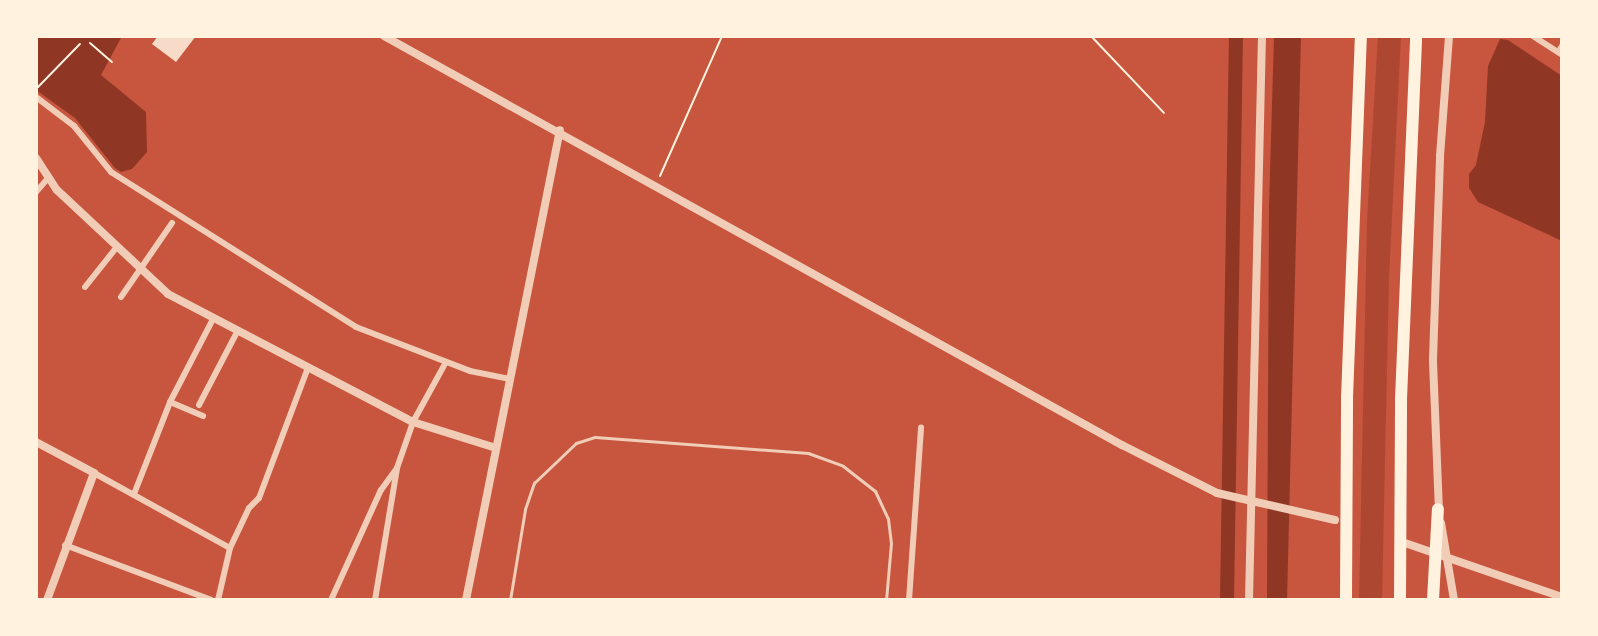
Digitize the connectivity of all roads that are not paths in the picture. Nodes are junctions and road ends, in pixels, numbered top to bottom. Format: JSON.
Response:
{"nodes":[{"id":1,"x":384,"y":36,"type":"edge"},
{"id":2,"x":1262,"y":36,"type":"edge"},
{"id":3,"x":1361,"y":36,"type":"edge"},
{"id":4,"x":1416,"y":36,"type":"edge"},
{"id":5,"x":1449,"y":36,"type":"edge"},
{"id":6,"x":1533,"y":36,"type":"edge"},
{"id":7,"x":1562,"y":42,"type":"edge"},
{"id":8,"x":1559,"y":53,"type":"edge"},
{"id":9,"x":36,"y":97,"type":"edge"},
{"id":10,"x":560,"y":130,"type":"junction"},
{"id":11,"x":36,"y":158,"type":"edge"},
{"id":12,"x":49,"y":177,"type":"junction"},
{"id":13,"x":36,"y":192,"type":"edge"},
{"id":14,"x":172,"y":223,"type":"dead end"},
{"id":15,"x":116,"y":248,"type":"junction"},
{"id":16,"x":140,"y":271,"type":"junction"},
{"id":17,"x":85,"y":287,"type":"dead end"},
{"id":18,"x":121,"y":297,"type":"dead end"},
{"id":19,"x":213,"y":319,"type":"junction"},
{"id":20,"x":237,"y":332,"type":"junction"},
{"id":21,"x":446,"y":362,"type":"junction"},
{"id":22,"x":307,"y":370,"type":"junction"},
{"id":23,"x":510,"y":379,"type":"junction"},
{"id":24,"x":170,"y":402,"type":"junction"},
{"id":25,"x":199,"y":405,"type":"dead end"},
{"id":26,"x":203,"y":416,"type":"dead end"},
{"id":27,"x":413,"y":422,"type":"junction"},
{"id":28,"x":921,"y":427,"type":"dead end"},
{"id":29,"x":36,"y":442,"type":"edge"},
{"id":30,"x":496,"y":448,"type":"junction"},
{"id":31,"x":397,"y":468,"type":"junction"},
{"id":32,"x":94,"y":473,"type":"junction"},
{"id":33,"x":134,"y":494,"type":"junction"},
{"id":34,"x":1251,"y":503,"type":"junction"},
{"id":35,"x":1438,"y":509,"type":"joint"},
{"id":36,"x":1335,"y":520,"type":"dead end"},
{"id":37,"x":1405,"y":543,"type":"dead end"},
{"id":38,"x":65,"y":545,"type":"junction"},
{"id":39,"x":230,"y":548,"type":"junction"},
{"id":40,"x":1442,"y":556,"type":"junction"},
{"id":41,"x":193,"y":597,"type":"edge"},
{"id":42,"x":1562,"y":597,"type":"edge"},
{"id":43,"x":46,"y":600,"type":"edge"},
{"id":44,"x":211,"y":600,"type":"edge"},
{"id":45,"x":218,"y":600,"type":"edge"},
{"id":46,"x":330,"y":600,"type":"edge"},
{"id":47,"x":375,"y":600,"type":"edge"},
{"id":48,"x":466,"y":600,"type":"edge"},
{"id":49,"x":510,"y":600,"type":"edge"},
{"id":50,"x":886,"y":600,"type":"edge"},
{"id":51,"x":909,"y":600,"type":"edge"},
{"id":52,"x":1249,"y":600,"type":"edge"},
{"id":53,"x":1346,"y":600,"type":"edge"},
{"id":54,"x":1400,"y":600,"type":"edge"},
{"id":55,"x":1433,"y":600,"type":"edge"},
{"id":56,"x":1455,"y":600,"type":"edge"}],
"edges":[{"from":1,"to":10,"type":"street"},
{"from":2,"to":34,"type":"street"},
{"from":3,"to":53,"type":"highway"},
{"from":4,"to":54,"type":"highway"},
{"from":5,"to":35,"type":"street"},
{"from":6,"to":8,"type":"street"},
{"from":7,"to":8,"type":"lane"},
{"from":9,"to":21,"type":"street"},
{"from":10,"to":23,"type":"street"},
{"from":10,"to":34,"type":"street"},
{"from":11,"to":12,"type":"street"},
{"from":12,"to":13,"type":"street"},
{"from":12,"to":15,"type":"street"},
{"from":14,"to":16,"type":"street"},
{"from":15,"to":16,"type":"street"},
{"from":15,"to":17,"type":"street"},
{"from":16,"to":18,"type":"street"},
{"from":16,"to":19,"type":"street"},
{"from":19,"to":20,"type":"street"},
{"from":19,"to":24,"type":"street"},
{"from":20,"to":22,"type":"street"},
{"from":20,"to":25,"type":"street"},
{"from":21,"to":23,"type":"street"},
{"from":21,"to":27,"type":"street"},
{"from":22,"to":27,"type":"street"},
{"from":22,"to":39,"type":"street"},
{"from":23,"to":30,"type":"street"},
{"from":24,"to":26,"type":"street"},
{"from":24,"to":33,"type":"street"},
{"from":27,"to":30,"type":"street"},
{"from":27,"to":31,"type":"street"},
{"from":28,"to":51,"type":"street"},
{"from":29,"to":32,"type":"street"},
{"from":30,"to":48,"type":"street"},
{"from":31,"to":46,"type":"street"},
{"from":31,"to":47,"type":"street"},
{"from":32,"to":33,"type":"street"},
{"from":32,"to":38,"type":"street"},
{"from":33,"to":39,"type":"street"},
{"from":34,"to":36,"type":"street"},
{"from":34,"to":52,"type":"street"},
{"from":35,"to":40,"type":"highway"},
{"from":37,"to":40,"type":"street"},
{"from":38,"to":41,"type":"street"},
{"from":38,"to":43,"type":"street"},
{"from":39,"to":45,"type":"street"},
{"from":40,"to":42,"type":"street"},
{"from":40,"to":55,"type":"highway"},
{"from":40,"to":56,"type":"street"},
{"from":41,"to":44,"type":"street"},
{"from":49,"to":50,"type":"lane"}]}
